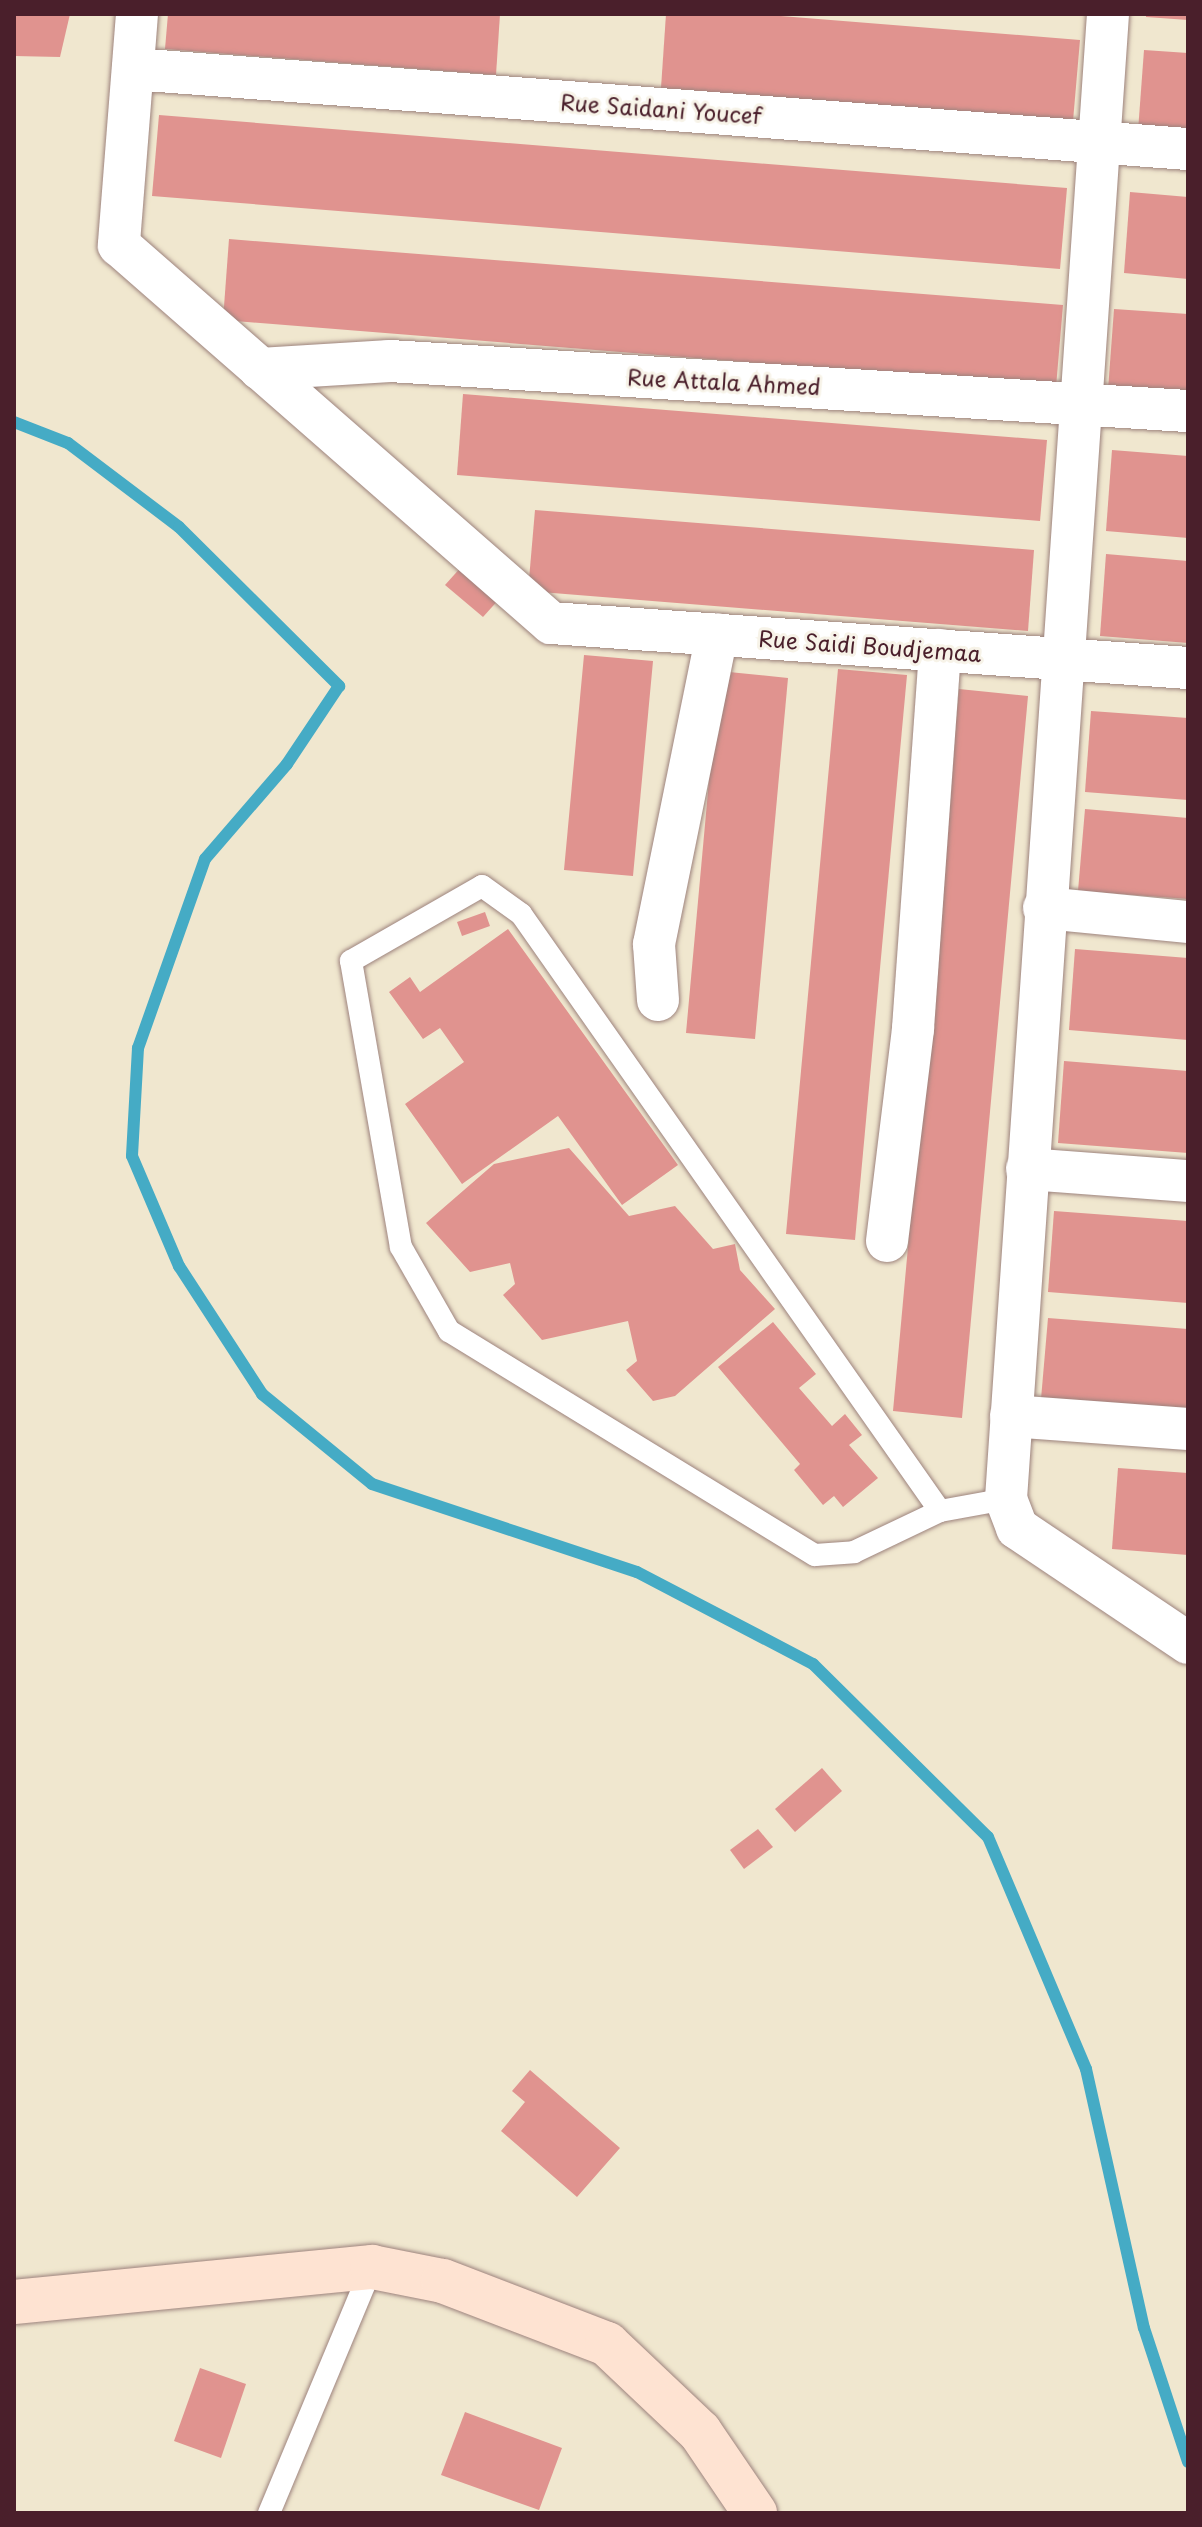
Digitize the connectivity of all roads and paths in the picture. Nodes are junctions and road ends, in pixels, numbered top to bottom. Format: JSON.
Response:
{"nodes":[{"id":1,"x":137,"y":14,"type":"edge"},
{"id":2,"x":1108,"y":14,"type":"edge"},
{"id":3,"x":133,"y":69,"type":"junction"},
{"id":4,"x":1098,"y":142,"type":"junction"},
{"id":5,"x":1188,"y":149,"type":"edge"},
{"id":6,"x":260,"y":369,"type":"junction"},
{"id":7,"x":1080,"y":402,"type":"junction"},
{"id":8,"x":1188,"y":411,"type":"edge"},
{"id":9,"x":717,"y":634,"type":"junction"},
{"id":10,"x":940,"y":650,"type":"junction"},
{"id":11,"x":1059,"y":658,"type":"junction"},
{"id":12,"x":1188,"y":668,"type":"edge"},
{"id":13,"x":1044,"y":908,"type":"junction"},
{"id":14,"x":1188,"y":922,"type":"edge"},
{"id":15,"x":658,"y":1000,"type":"dead end"},
{"id":16,"x":1027,"y":1169,"type":"junction"},
{"id":17,"x":1188,"y":1181,"type":"edge"},
{"id":18,"x":887,"y":1241,"type":"dead end"},
{"id":19,"x":1011,"y":1416,"type":"junction"},
{"id":20,"x":1188,"y":1429,"type":"edge"},
{"id":21,"x":1006,"y":1499,"type":"junction"},
{"id":22,"x":940,"y":1511,"type":"junction"},
{"id":23,"x":1188,"y":1643,"type":"edge"},
{"id":24,"x":372,"y":2267,"type":"junction"},
{"id":25,"x":14,"y":2302,"type":"edge"},
{"id":26,"x":269,"y":2513,"type":"edge"},
{"id":27,"x":755,"y":2513,"type":"edge"}],
"edges":[{"from":1,"to":3,"type":"street"},
{"from":2,"to":4,"type":"street"},
{"from":3,"to":4,"type":"street","name":"Rue Saidani Youcef"},
{"from":3,"to":6,"type":"street"},
{"from":4,"to":5,"type":"street","name":"Rue Saidani Youcef"},
{"from":4,"to":7,"type":"street"},
{"from":6,"to":7,"type":"street","name":"Rue Attala Ahmed"},
{"from":6,"to":9,"type":"street","name":"Rue Saidi Boudjemaa"},
{"from":7,"to":8,"type":"street","name":"Rue Attala Ahmed"},
{"from":7,"to":11,"type":"street"},
{"from":9,"to":10,"type":"street","name":"Rue Saidi Boudjemaa"},
{"from":9,"to":15,"type":"street"},
{"from":10,"to":11,"type":"street","name":"Rue Saidi Boudjemaa"},
{"from":10,"to":18,"type":"street"},
{"from":11,"to":12,"type":"street","name":"Rue Saidi Boudjemaa"},
{"from":11,"to":13,"type":"street"},
{"from":13,"to":14,"type":"street"},
{"from":13,"to":16,"type":"street"},
{"from":16,"to":17,"type":"street"},
{"from":16,"to":19,"type":"street"},
{"from":19,"to":20,"type":"street"},
{"from":19,"to":21,"type":"street"},
{"from":21,"to":22,"type":"lane"},
{"from":21,"to":23,"type":"street"},
{"from":22,"to":22,"type":"lane"},
{"from":24,"to":25,"type":"main road"},
{"from":24,"to":26,"type":"lane"},
{"from":24,"to":27,"type":"main road"}]}
